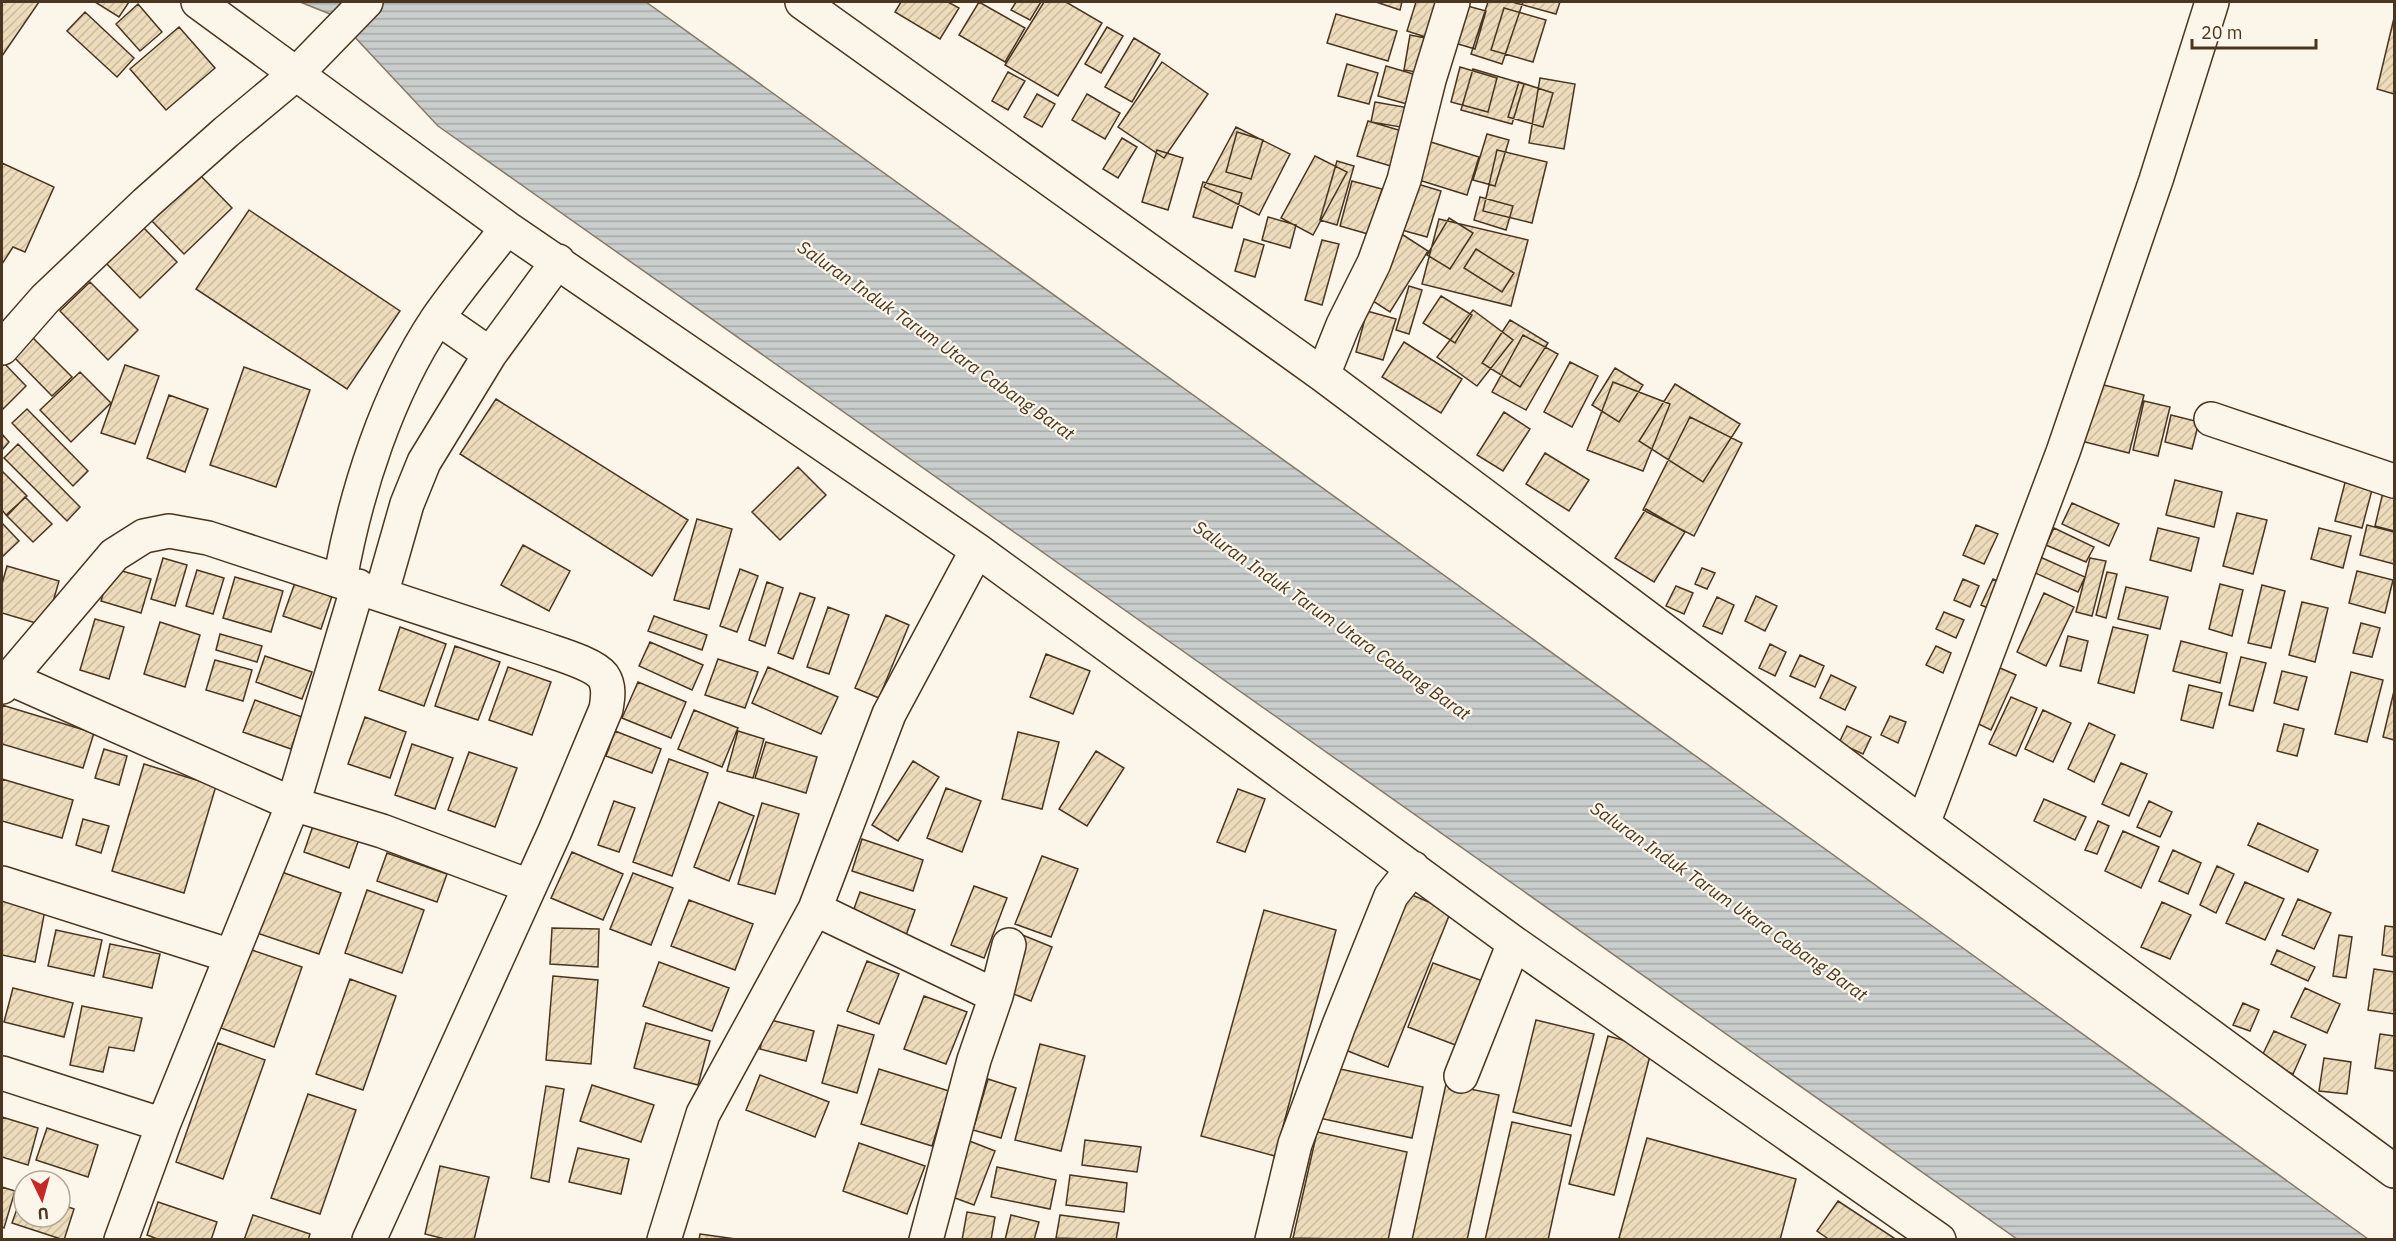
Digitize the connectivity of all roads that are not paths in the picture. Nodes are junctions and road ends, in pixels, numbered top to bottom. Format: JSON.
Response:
{"nodes":[{"id":1,"x":198,"y":2,"type":"edge"},
{"id":2,"x":366,"y":2,"type":"edge"},
{"id":3,"x":802,"y":2,"type":"edge"},
{"id":4,"x":1453,"y":2,"type":"edge"},
{"id":5,"x":2212,"y":2,"type":"edge"},
{"id":6,"x":297,"y":73,"type":"junction"},
{"id":7,"x":507,"y":228,"type":"junction"},
{"id":8,"x":558,"y":261,"type":"junction"},
{"id":9,"x":438,"y":318,"type":"junction"},
{"id":10,"x":2,"y":348,"type":"edge"},
{"id":11,"x":490,"y":354,"type":"junction"},
{"id":12,"x":1323,"y":375,"type":"junction"},
{"id":13,"x":2211,"y":419,"type":"dead end"},
{"id":14,"x":379,"y":440,"type":"junction"},
{"id":15,"x":424,"y":462,"type":"junction"},
{"id":16,"x":2394,"y":481,"type":"edge"},
{"id":17,"x":978,"y":550,"type":"junction"},
{"id":18,"x":359,"y":587,"type":"junction"},
{"id":19,"x":5,"y":682,"type":"edge"},
{"id":20,"x":293,"y":804,"type":"junction"},
{"id":21,"x":1923,"y":824,"type":"junction"},
{"id":22,"x":1413,"y":868,"type":"junction"},
{"id":23,"x":2,"y":883,"type":"edge"},
{"id":24,"x":529,"y":886,"type":"junction"},
{"id":25,"x":815,"y":909,"type":"junction"},
{"id":26,"x":1514,"y":943,"type":"junction"},
{"id":27,"x":1009,"y":945,"type":"dead end"},
{"id":28,"x":231,"y":956,"type":"junction"},
{"id":29,"x":996,"y":996,"type":"junction"},
{"id":30,"x":2,"y":1073,"type":"edge"},
{"id":31,"x":1461,"y":1076,"type":"dead end"},
{"id":32,"x":163,"y":1125,"type":"junction"},
{"id":33,"x":2394,"y":1171,"type":"edge"},
{"id":34,"x":122,"y":1239,"type":"edge"},
{"id":35,"x":369,"y":1239,"type":"edge"},
{"id":36,"x":664,"y":1239,"type":"edge"},
{"id":37,"x":926,"y":1239,"type":"edge"},
{"id":38,"x":1272,"y":1239,"type":"edge"},
{"id":39,"x":1939,"y":1239,"type":"edge"}],
"edges":[{"from":1,"to":6,"type":"street"},
{"from":2,"to":6,"type":"street"},
{"from":3,"to":12,"type":"street"},
{"from":4,"to":12,"type":"street"},
{"from":5,"to":21,"type":"street"},
{"from":6,"to":7,"type":"street"},
{"from":6,"to":10,"type":"street"},
{"from":7,"to":8,"type":"street"},
{"from":7,"to":9,"type":"street"},
{"from":8,"to":11,"type":"street"},
{"from":8,"to":17,"type":"street"},
{"from":9,"to":11,"type":"street"},
{"from":9,"to":14,"type":"street"},
{"from":11,"to":15,"type":"street"},
{"from":12,"to":21,"type":"street"},
{"from":13,"to":16,"type":"street"},
{"from":14,"to":15,"type":"street"},
{"from":14,"to":18,"type":"street"},
{"from":15,"to":18,"type":"street"},
{"from":17,"to":22,"type":"street"},
{"from":17,"to":25,"type":"street"},
{"from":18,"to":19,"type":"street"},
{"from":18,"to":20,"type":"street"},
{"from":18,"to":24,"type":"street"},
{"from":19,"to":20,"type":"street"},
{"from":20,"to":24,"type":"street"},
{"from":20,"to":28,"type":"street"},
{"from":21,"to":33,"type":"street"},
{"from":22,"to":26,"type":"street"},
{"from":22,"to":38,"type":"street"},
{"from":23,"to":28,"type":"street"},
{"from":24,"to":35,"type":"street"},
{"from":25,"to":29,"type":"street"},
{"from":25,"to":36,"type":"street"},
{"from":26,"to":31,"type":"street"},
{"from":26,"to":39,"type":"street"},
{"from":27,"to":29,"type":"street"},
{"from":28,"to":32,"type":"street"},
{"from":29,"to":37,"type":"street"},
{"from":30,"to":32,"type":"street"},
{"from":32,"to":34,"type":"street"}]}
